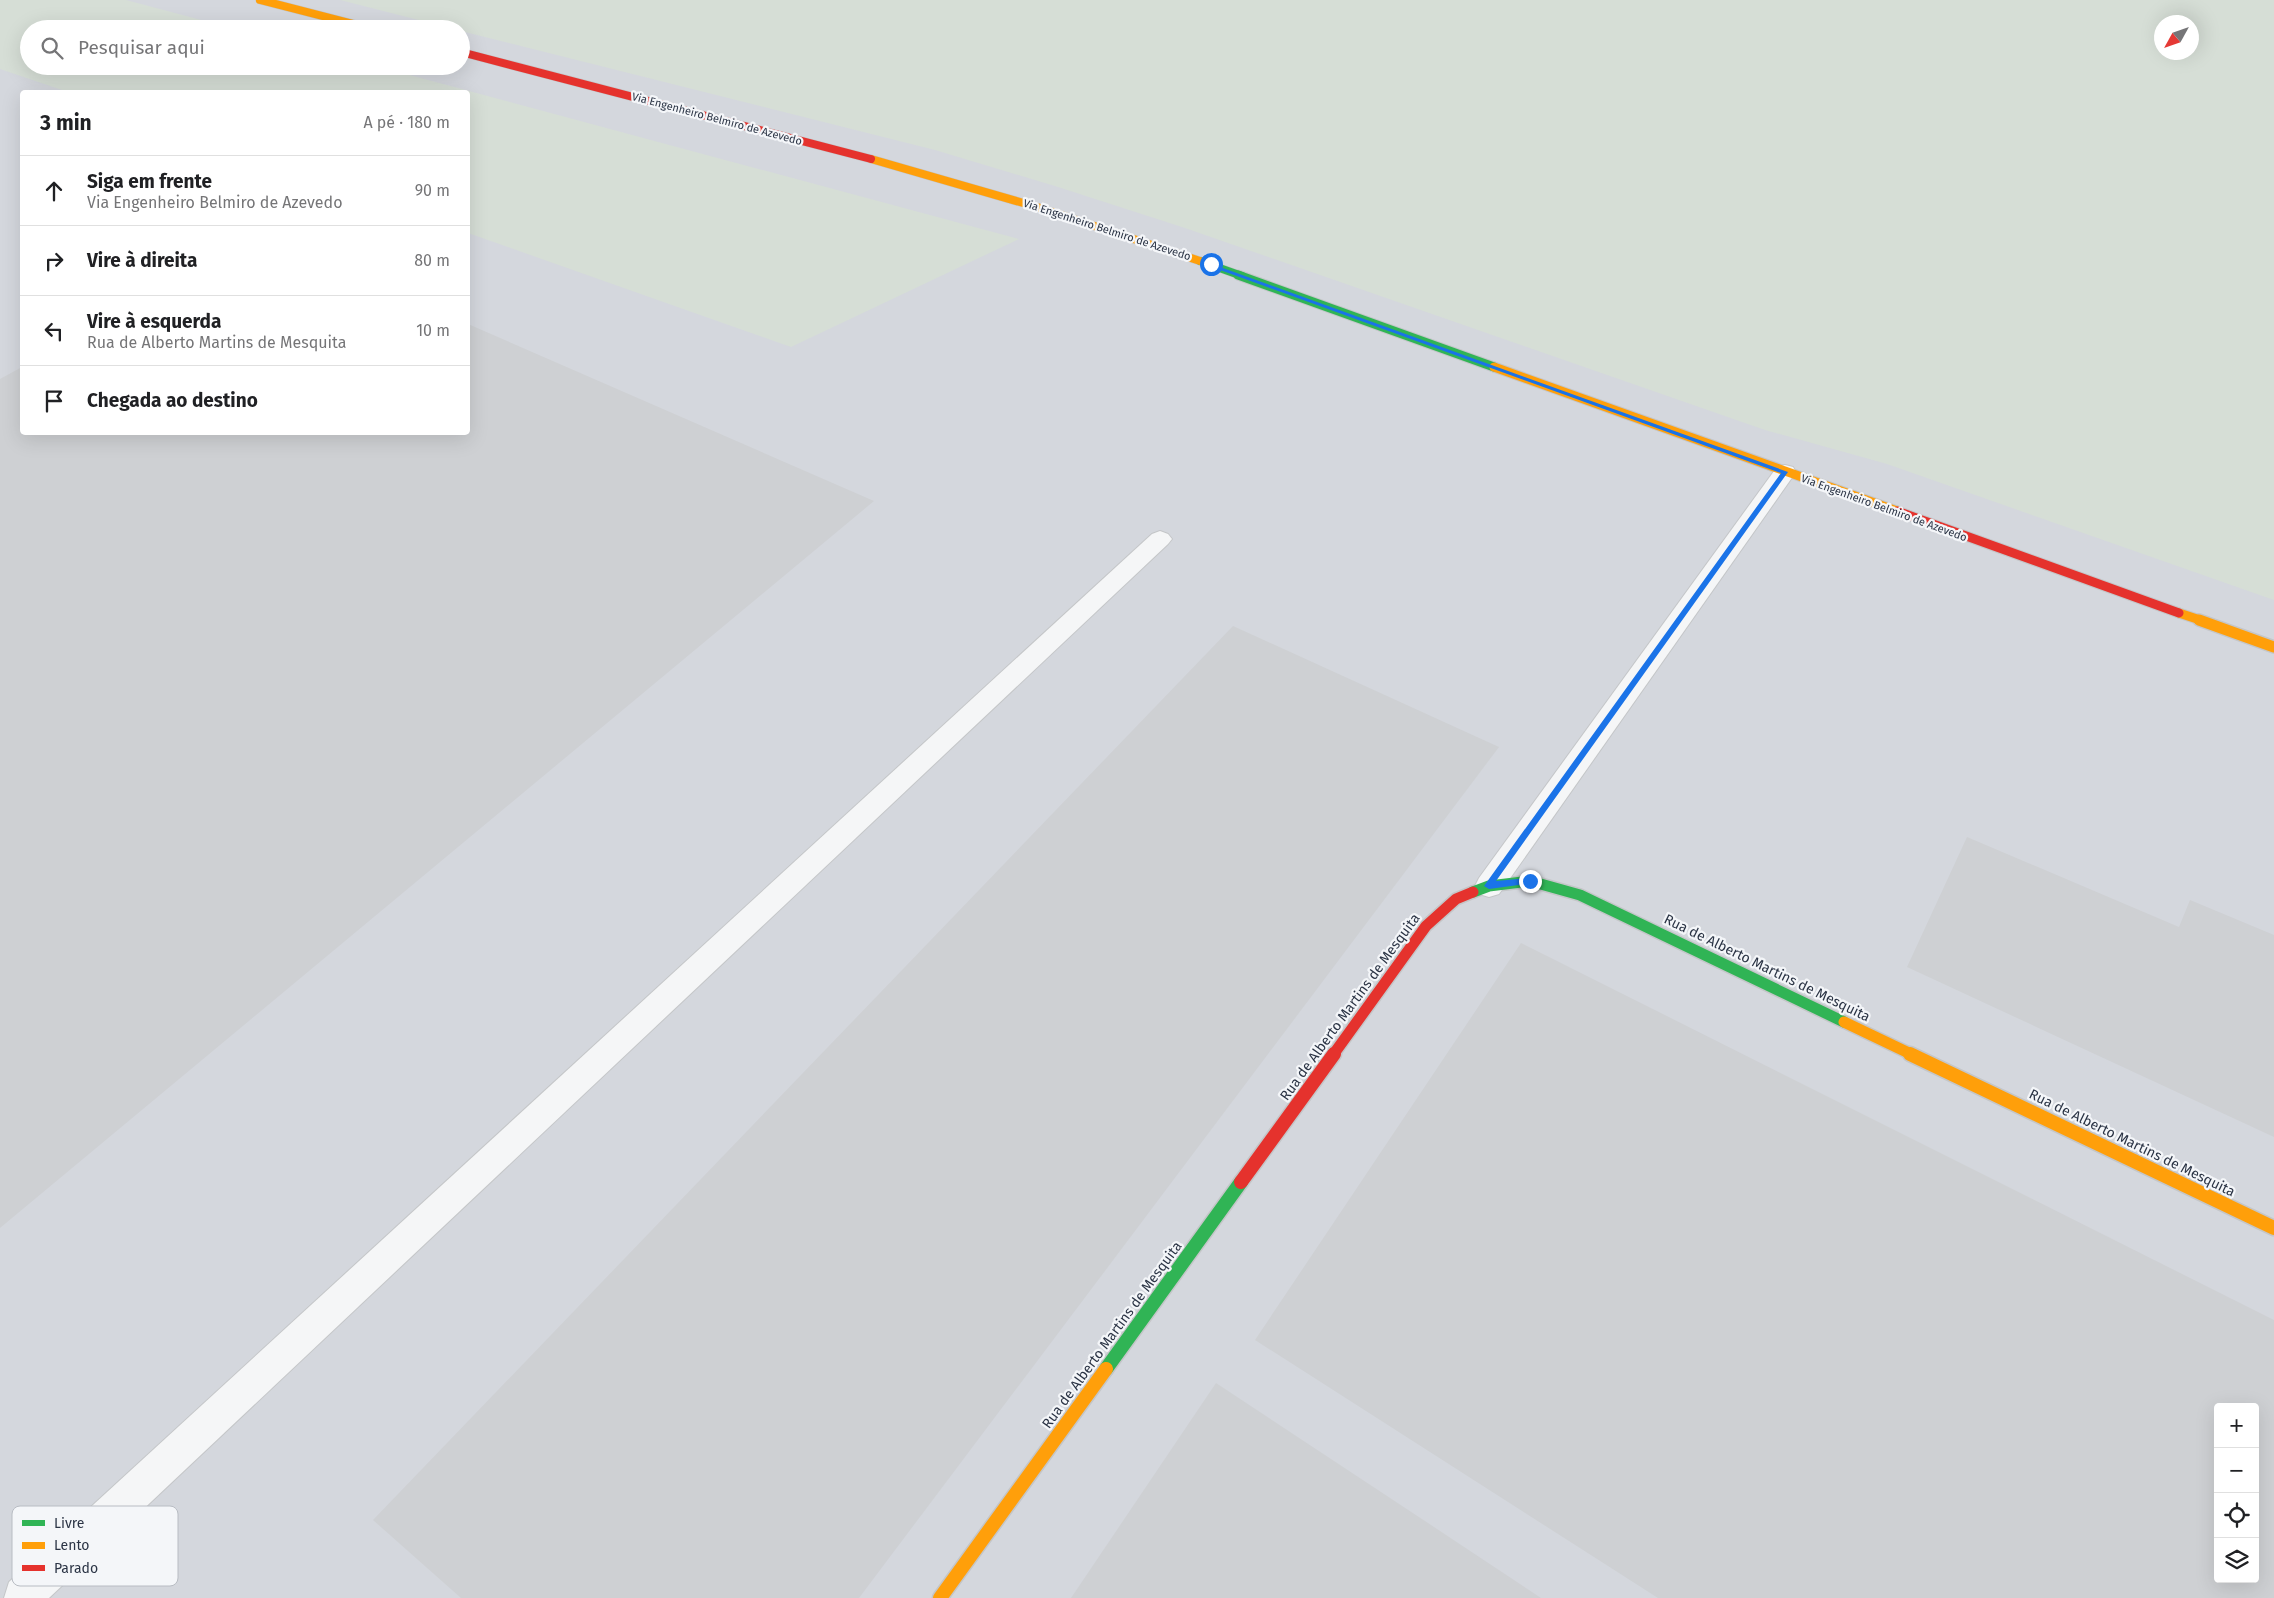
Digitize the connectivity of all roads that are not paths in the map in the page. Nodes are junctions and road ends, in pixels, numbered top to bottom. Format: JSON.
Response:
{"nodes":[{"id":1,"x":260,"y":0,"type":"edge"},
{"id":2,"x":338,"y":20,"type":"edge"},
{"id":3,"x":470,"y":54,"type":"edge"},
{"id":4,"x":1785,"y":472,"type":"junction"},
{"id":5,"x":1160,"y":539,"type":"dead end"},
{"id":6,"x":2274,"y":647,"type":"edge"},
{"id":7,"x":1489,"y":886,"type":"junction"},
{"id":8,"x":2274,"y":1228,"type":"edge"},
{"id":9,"x":122,"y":1506,"type":"edge"},
{"id":10,"x":36,"y":1586,"type":"edge"},
{"id":11,"x":24,"y":1597,"type":"edge"},
{"id":12,"x":940,"y":1598,"type":"edge"}],
"edges":[{"from":1,"to":2,"type":"main road"},
{"from":3,"to":4,"type":"main road","name":"Via Engenheiro Belmiro de Azevedo"},
{"from":4,"to":6,"type":"main road","name":"Via Engenheiro Belmiro de Azevedo"},
{"from":4,"to":7,"type":"street"},
{"from":5,"to":9,"type":"street"},
{"from":7,"to":8,"type":"main road","name":"Rua de Alberto Martins de Mesquita"},
{"from":7,"to":12,"type":"main road","name":"Rua de Alberto Martins de Mesquita"},
{"from":10,"to":11,"type":"street"}]}
